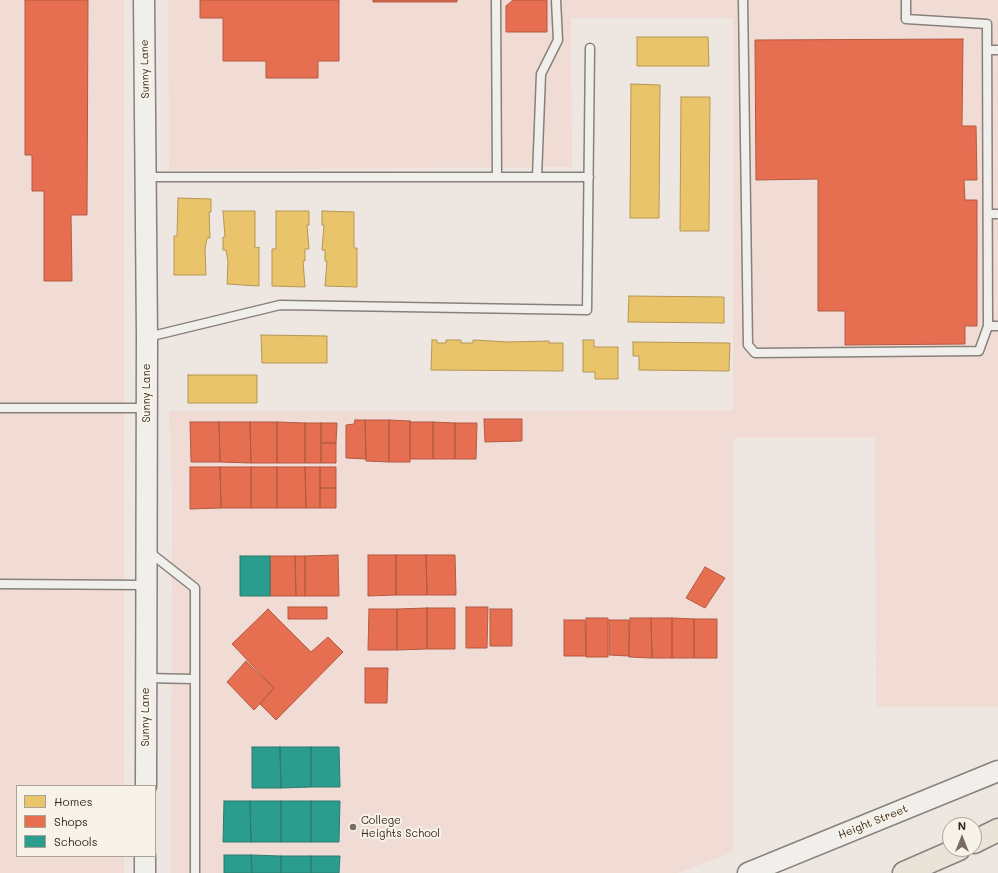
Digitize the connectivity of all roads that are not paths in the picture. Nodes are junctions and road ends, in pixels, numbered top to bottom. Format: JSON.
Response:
{"nodes":[{"id":1,"x":144,"y":0,"type":"edge"},
{"id":2,"x":496,"y":0,"type":"edge"},
{"id":3,"x":556,"y":0,"type":"edge"},
{"id":4,"x":743,"y":0,"type":"edge"},
{"id":5,"x":906,"y":0,"type":"edge"},
{"id":6,"x":590,"y":48,"type":"dead end"},
{"id":7,"x":987,"y":50,"type":"junction"},
{"id":8,"x":998,"y":50,"type":"edge"},
{"id":9,"x":146,"y":177,"type":"junction"},
{"id":10,"x":497,"y":177,"type":"junction"},
{"id":11,"x":537,"y":177,"type":"junction"},
{"id":12,"x":589,"y":177,"type":"junction"},
{"id":13,"x":988,"y":214,"type":"junction"},
{"id":14,"x":998,"y":214,"type":"edge"},
{"id":15,"x":988,"y":326,"type":"junction"},
{"id":16,"x":998,"y":326,"type":"edge"},
{"id":17,"x":147,"y":337,"type":"junction"},
{"id":18,"x":0,"y":408,"type":"edge"},
{"id":19,"x":146,"y":408,"type":"junction"},
{"id":20,"x":146,"y":550,"type":"junction"},
{"id":21,"x":0,"y":584,"type":"edge"},
{"id":22,"x":146,"y":585,"type":"junction"},
{"id":23,"x":146,"y":678,"type":"junction"},
{"id":24,"x":193,"y":679,"type":"junction"},
{"id":25,"x":998,"y":771,"type":"edge"},
{"id":26,"x":146,"y":785,"type":"edge"},
{"id":27,"x":998,"y":830,"type":"edge"},
{"id":28,"x":982,"y":838,"type":"edge"},
{"id":29,"x":942,"y":856,"type":"edge"},
{"id":30,"x":145,"y":857,"type":"edge"},
{"id":31,"x":145,"y":873,"type":"edge"},
{"id":32,"x":195,"y":873,"type":"edge"},
{"id":33,"x":748,"y":873,"type":"edge"},
{"id":34,"x":904,"y":873,"type":"edge"}],
"edges":[{"from":1,"to":9,"type":"street","name":"Sunny Lane"},
{"from":2,"to":10,"type":"lane"},
{"from":3,"to":11,"type":"lane"},
{"from":4,"to":15,"type":"lane"},
{"from":5,"to":7,"type":"lane"},
{"from":6,"to":12,"type":"lane"},
{"from":7,"to":8,"type":"lane"},
{"from":7,"to":13,"type":"lane"},
{"from":9,"to":10,"type":"lane"},
{"from":9,"to":17,"type":"street","name":"Sunny Lane"},
{"from":10,"to":11,"type":"lane"},
{"from":11,"to":12,"type":"lane"},
{"from":12,"to":17,"type":"lane"},
{"from":13,"to":14,"type":"lane"},
{"from":13,"to":15,"type":"lane"},
{"from":15,"to":16,"type":"lane"},
{"from":17,"to":19,"type":"street","name":"Sunny Lane"},
{"from":18,"to":19,"type":"lane"},
{"from":19,"to":20,"type":"street","name":"Sunny Lane"},
{"from":20,"to":22,"type":"street","name":"Sunny Lane"},
{"from":20,"to":24,"type":"lane"},
{"from":21,"to":22,"type":"lane"},
{"from":22,"to":23,"type":"street","name":"Sunny Lane"},
{"from":23,"to":24,"type":"lane"},
{"from":23,"to":26,"type":"street","name":"Sunny Lane"},
{"from":24,"to":32,"type":"lane"},
{"from":25,"to":33,"type":"street","name":"Height Street"},
{"from":27,"to":28,"type":"highway"},
{"from":29,"to":34,"type":"highway"},
{"from":30,"to":31,"type":"street"}]}
